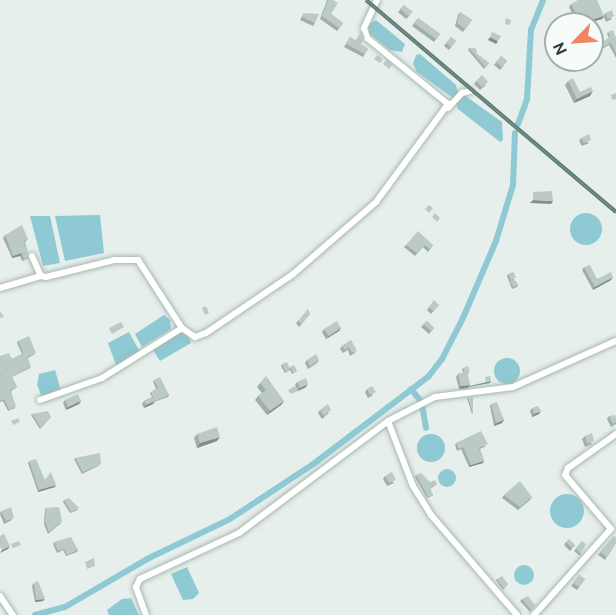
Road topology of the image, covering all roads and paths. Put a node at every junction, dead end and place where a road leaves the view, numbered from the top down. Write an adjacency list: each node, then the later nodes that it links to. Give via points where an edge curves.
1 (377, 0): 3 (street, via 364,28 367,38 443,99)
2 (470, 91): 3 (street, via 458,96)
3 (448, 108): 7 (street, via 376,202 333,242 206,333 195,337)
4 (32, 256): 5 (street)
5 (42, 276): 6 (street); 7 (street, via 114,260 138,260)
6 (0, 288)
7 (182, 327): 9 (street, via 102,378)
8 (616, 341): 10 (street, via 513,387 435,397)
9 (39, 400)
10 (388, 421): 14 (street, via 239,533 140,579 136,587); 15 (street, via 413,486 431,515)
11 (616, 434): 16 (street, via 568,468 565,475 611,530)
12 (0, 596): 13 (street)
13 (13, 615)
14 (146, 615)
15 (517, 615)
16 (534, 615)

